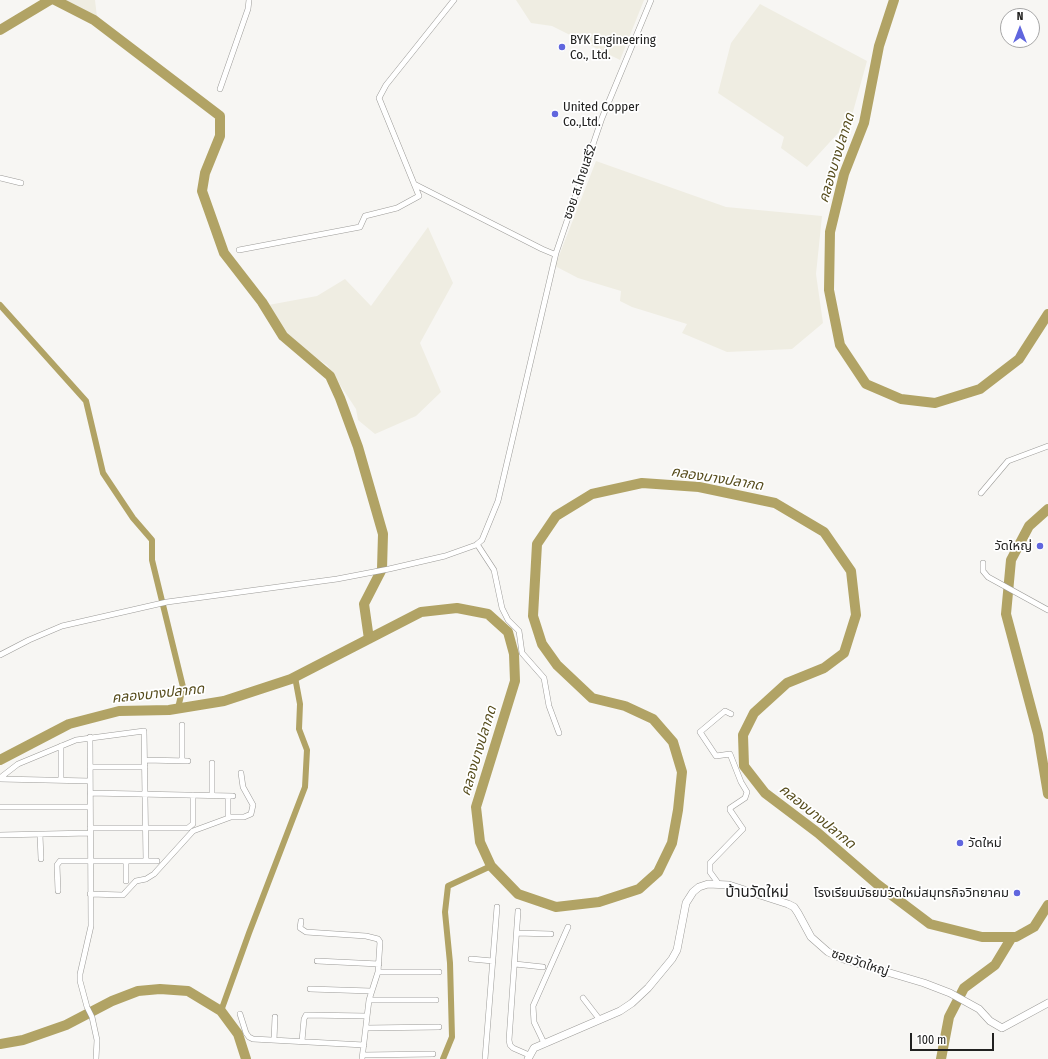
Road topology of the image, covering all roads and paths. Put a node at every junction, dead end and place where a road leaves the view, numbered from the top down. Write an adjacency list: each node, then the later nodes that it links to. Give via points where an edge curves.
1 (249, 0): 4 (street)
2 (454, 0): 7 (street, via 389,80 380,95 380,102)
3 (651, 0): 9 (street, ซอย ส.ไทยเสรี2, via 602,118)
4 (220, 89)
5 (0, 178): 6 (street)
6 (21, 183)
7 (414, 184): 8 (street, via 419,196 397,208 365,216 360,227); 9 (street, via 542,249 554,254)
8 (239, 250)
9 (556, 252): 12 (street, ซอย ส.ไทยเสรี2, via 498,501 482,540)
10 (1048, 446): 11 (street, via 1008,461)
11 (981, 493)
12 (477, 544): 15 (street, via 445,556 388,569 322,581 167,602 62,626); 18 (street, via 494,570 502,608 508,620 519,631 522,653 544,678 549,706)
13 (983, 563): 14 (street, via 984,574)
14 (1048, 610)
15 (2, 653)
16 (731, 714): 48 (street, via 725,711 700,732 716,756 730,754 748,795 730,808 743,829 710,863 710,872)
17 (182, 725): 22 (street)
18 (559, 733)
19 (90, 737): 20 (street); 21 (street, via 144,731); 25 (street)
20 (61, 746): 28 (street, via 18,764); 29 (street)
21 (145, 760): 22 (street); 26 (street)
22 (182, 761): 23 (street)
23 (188, 761)
24 (212, 764): 34 (street)
25 (90, 767): 26 (street); 30 (street)
26 (145, 767): 32 (street)
27 (241, 773): 50 (street, via 243,787 253,805 251,814 231,817 192,831 154,874 146,879 136,880 123,895)
28 (0, 778): 29 (street)
29 (61, 780): 30 (street)
30 (90, 781): 31 (street)
31 (90, 793): 32 (street); 36 (street)
32 (145, 795): 33 (street); 38 (street)
33 (193, 795): 34 (street); 38 (street, via 192,826)
34 (212, 795): 37 (street, via 231,796)
35 (0, 807): 36 (street)
36 (90, 807): 39 (street)
37 (228, 815)
38 (145, 829): 39 (street); 44 (street)
39 (90, 831): 40 (street); 43 (street)
40 (40, 834): 41 (street); 42 (street)
41 (0, 835)
42 (41, 859)
43 (90, 861): 46 (street); 49 (street, via 58,862); 50 (street)
44 (146, 861): 45 (street); 46 (street)
45 (157, 861)
46 (126, 862): 47 (street)
47 (126, 881)
48 (718, 884): 70 (street, ซอยวัดใหญ่, via 794,907 811,937 828,952 950,993 979,1009 990,1021 1002,1028); 74 (street, ซอยวัดใหญ่, via 699,887 686,902 677,950 672,960 648,988 620,1012)
49 (58, 892)
50 (90, 894): 84 (street, via 91,926 80,974 81,989 92,1017 97,1040)
51 (497, 907): 59 (street)
52 (518, 911): 55 (street)
53 (301, 921): 60 (street, via 300,928 306,932 378,939)
54 (568, 927): 79 (street, via 533,1006 534,1022)
55 (517, 932): 56 (street); 61 (street)
56 (551, 934)
57 (471, 958): 59 (street)
58 (317, 961): 60 (street)
59 (493, 961): 85 (street)
60 (379, 964): 63 (street)
61 (514, 964): 62 (street); 83 (street, via 510,1046)
62 (543, 967)
63 (378, 972): 64 (street); 66 (street)
64 (439, 972)
65 (310, 989): 66 (street)
66 (371, 991): 68 (street)
67 (584, 998): 74 (street)
68 (369, 1000): 69 (street); 72 (street)
69 (436, 1000)
70 (1048, 1003)
71 (240, 1014): 77 (street, via 249,1037)
72 (367, 1016): 76 (street); 78 (street, via 306,1016)
73 (275, 1017): 77 (street)
74 (600, 1020): 79 (street, ซอยวัดใหญ่)
75 (440, 1027): 76 (street)
76 (366, 1028): 80 (street)
77 (274, 1040): 78 (street)
78 (302, 1041): 80 (street)
79 (544, 1043): 83 (street, ซอยวัดใหญ่, via 534,1048)
80 (364, 1044): 82 (street)
81 (433, 1054): 82 (street)
82 (362, 1057)
83 (528, 1057)
84 (96, 1059)
85 (485, 1059)

